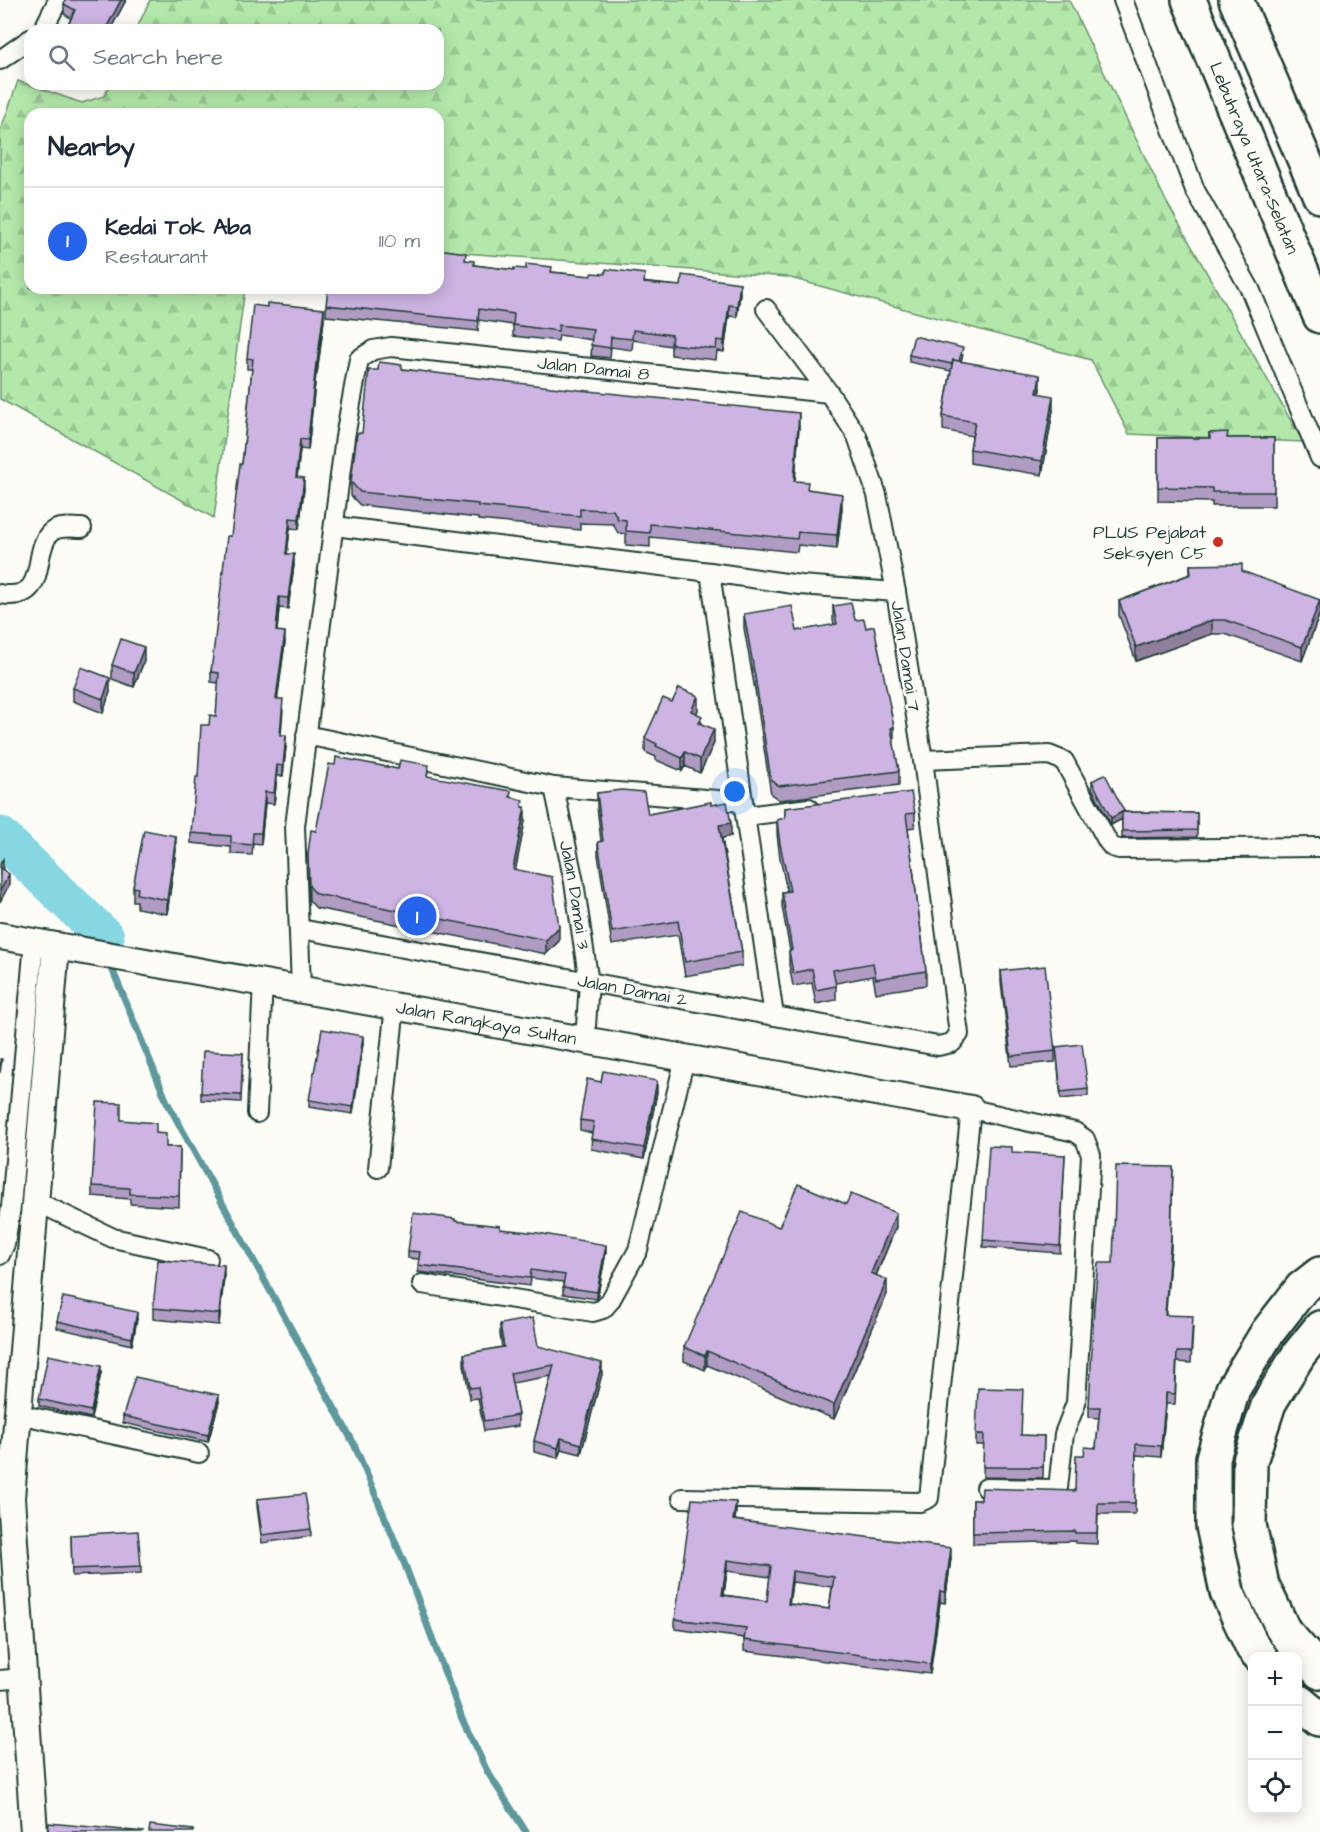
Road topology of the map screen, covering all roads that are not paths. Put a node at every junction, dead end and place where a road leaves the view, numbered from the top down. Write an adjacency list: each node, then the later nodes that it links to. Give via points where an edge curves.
1 (58, 0): 5 (street)
2 (1123, 0): 12 (street, via 1195,190 1250,289)
3 (1189, 0): 10 (highway, Lebuhraya Utara–Selatan)
4 (1236, 0): 8 (highway)
5 (46, 24)
6 (24, 43): 7 (street)
7 (0, 59)
8 (1320, 196)
9 (766, 309): 11 (street, Jalan Damai 7)
10 (1320, 316)
11 (829, 393): 13 (street, Jalan Damai 8, via 391,347 373,350 360,359); 16 (street, Jalan Damai 7, via 857,436 868,467)
12 (1320, 458)
13 (333, 526): 15 (street); 18 (street)
14 (82, 528): 17 (street, via 62,527 50,533 28,590 17,595)
15 (710, 572): 16 (street, via 800,585); 24 (street)
16 (896, 592): 19 (street, Jalan Damai 7)
17 (0, 594)
18 (306, 735): 20 (street); 26 (street, via 295,826)
19 (922, 760): 21 (street, Jalan Damai 7); 25 (street, via 1049,755 1064,761 1108,842 1119,849)
20 (554, 787): 24 (street); 30 (street, Jalan Damai 3)
21 (927, 793): 22 (street); 34 (street, Jalan Damai 7)
22 (905, 796)
23 (826, 806): 24 (street)
24 (744, 809): 33 (street)
25 (1320, 847)
26 (300, 929): 30 (street, Jalan Damai 2); 31 (street)
27 (0, 936): 28 (street, Jalan Rangkaya Sultan)
28 (45, 944): 29 (street, Jalan Rangkaya Sultan); 40 (street); 41 (street, via 11,1207)
29 (263, 981): 31 (street, Jalan Rangkaya Sultan); 38 (street)
30 (589, 983): 33 (street, Jalan Damai 2); 35 (street, Jalan Damai 3)
31 (301, 988): 32 (street, Jalan Rangkaya Sultan)
32 (394, 1005): 35 (street, Jalan Rangkaya Sultan); 39 (street)
33 (774, 1016): 34 (street, Jalan Damai 2, via 938,1046 952,1043)
34 (959, 1034)
35 (585, 1040): 36 (street, Jalan Rangkaya Sultan)
36 (686, 1058): 37 (street, Jalan Rangkaya Sultan); 44 (street, via 638,1250 603,1309 593,1312)
37 (971, 1109): 48 (street, via 1075,1132 1085,1139 1091,1155 1076,1403 1064,1434 1058,1488); 49 (street, via 929,1498 920,1502)
38 (257, 1113)
39 (378, 1168)
40 (35, 1201): 42 (street, via 113,1238); 46 (street)
41 (0, 1255)
42 (208, 1259)
43 (1320, 1274): 50 (highway, via 1302,1288 1267,1333 1233,1389 1213,1458 1213,1526 1227,1592)
44 (422, 1284)
45 (1320, 1328): 51 (highway, via 1269,1403 1250,1461 1249,1525 1262,1585 1284,1631)
46 (18, 1414): 47 (street); 52 (street, via 11,1498)
47 (198, 1453)
48 (986, 1488)
49 (682, 1498)
50 (1256, 1652)
51 (1320, 1672)
52 (12, 1679): 55 (street)
53 (1302, 1704): 54 (highway)
54 (1320, 1719)
55 (34, 1832)

